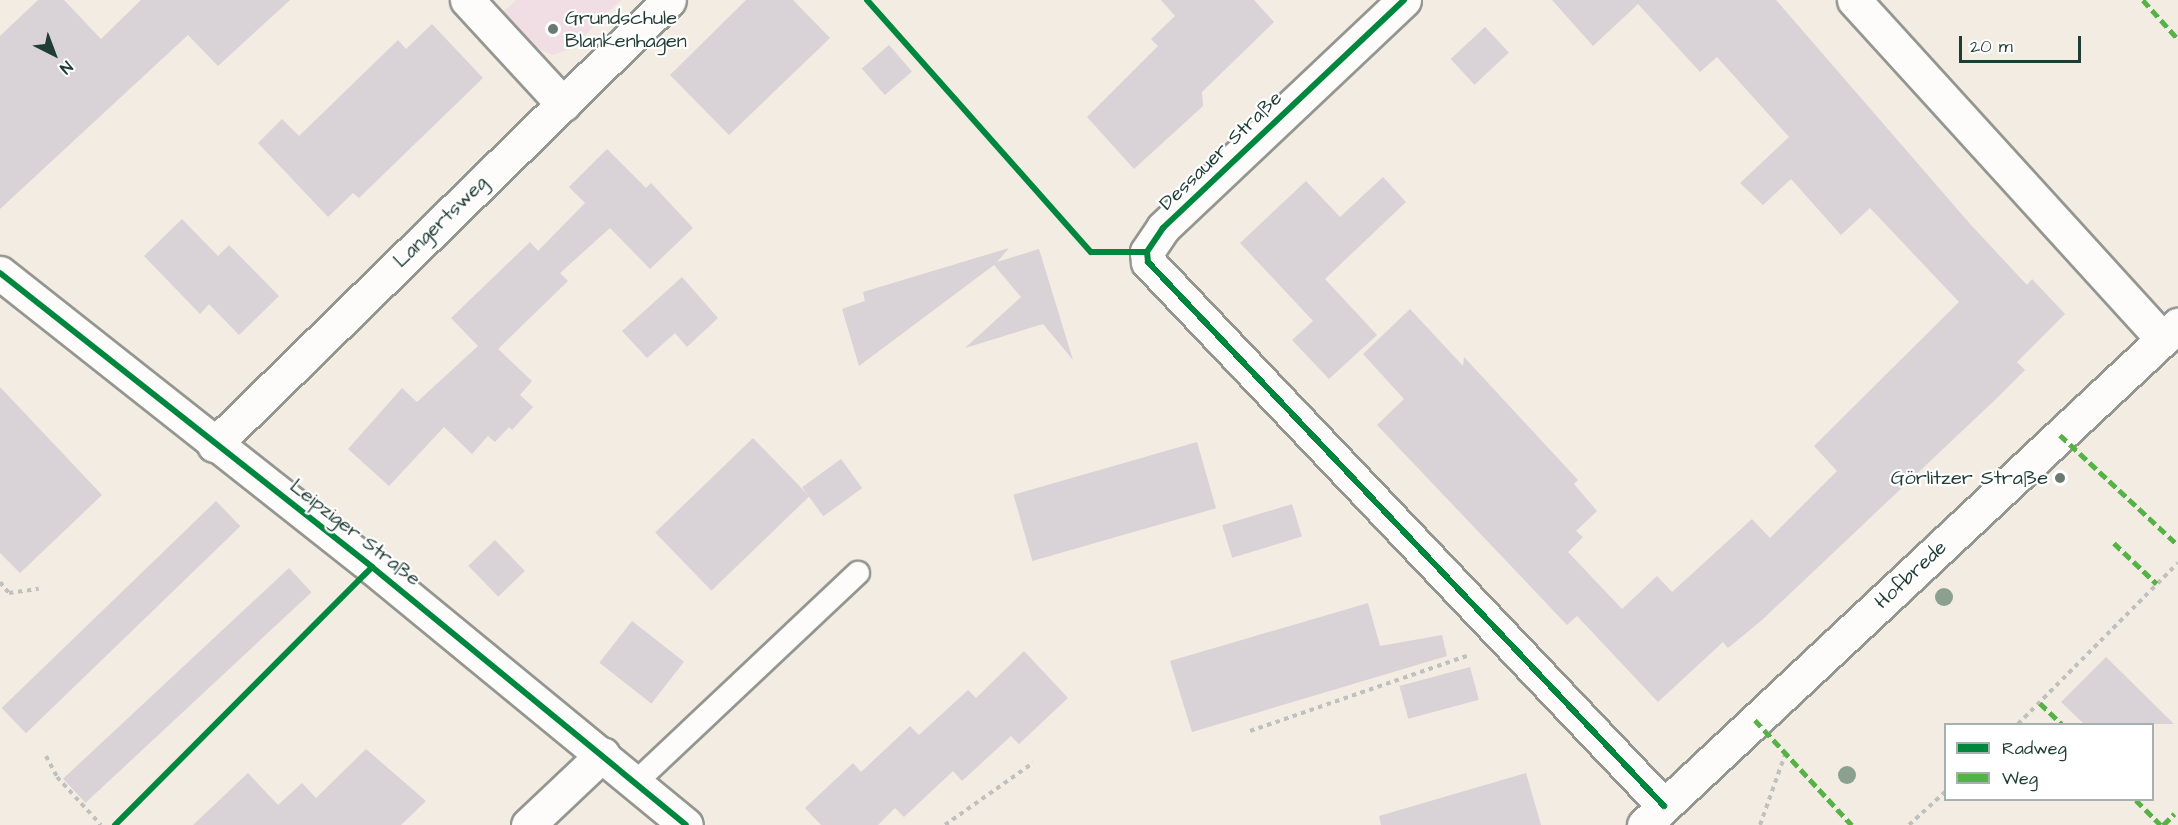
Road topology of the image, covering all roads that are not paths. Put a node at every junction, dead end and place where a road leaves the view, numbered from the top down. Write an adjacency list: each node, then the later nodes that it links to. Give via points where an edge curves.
1 (467, 0): 5 (street)
2 (669, 0): 5 (street, Langertsweg)
3 (1404, 0): 12 (street, Dessauer Straße, via 1163,228 1147,252 1148,262 1494,633)
4 (1854, 0): 7 (street)
5 (563, 104): 8 (street, Langertsweg)
6 (0, 273): 8 (street, Leipziger Straße)
7 (2170, 332): 12 (street, Hofbrede)
8 (214, 444): 10 (street, Leipziger Straße)
9 (858, 573): 11 (lane)
10 (603, 754): 11 (street, Leipziger Straße); 13 (street)
11 (636, 782): 14 (street, Leipziger Straße)
12 (1654, 815)
13 (528, 825)
14 (686, 825)

